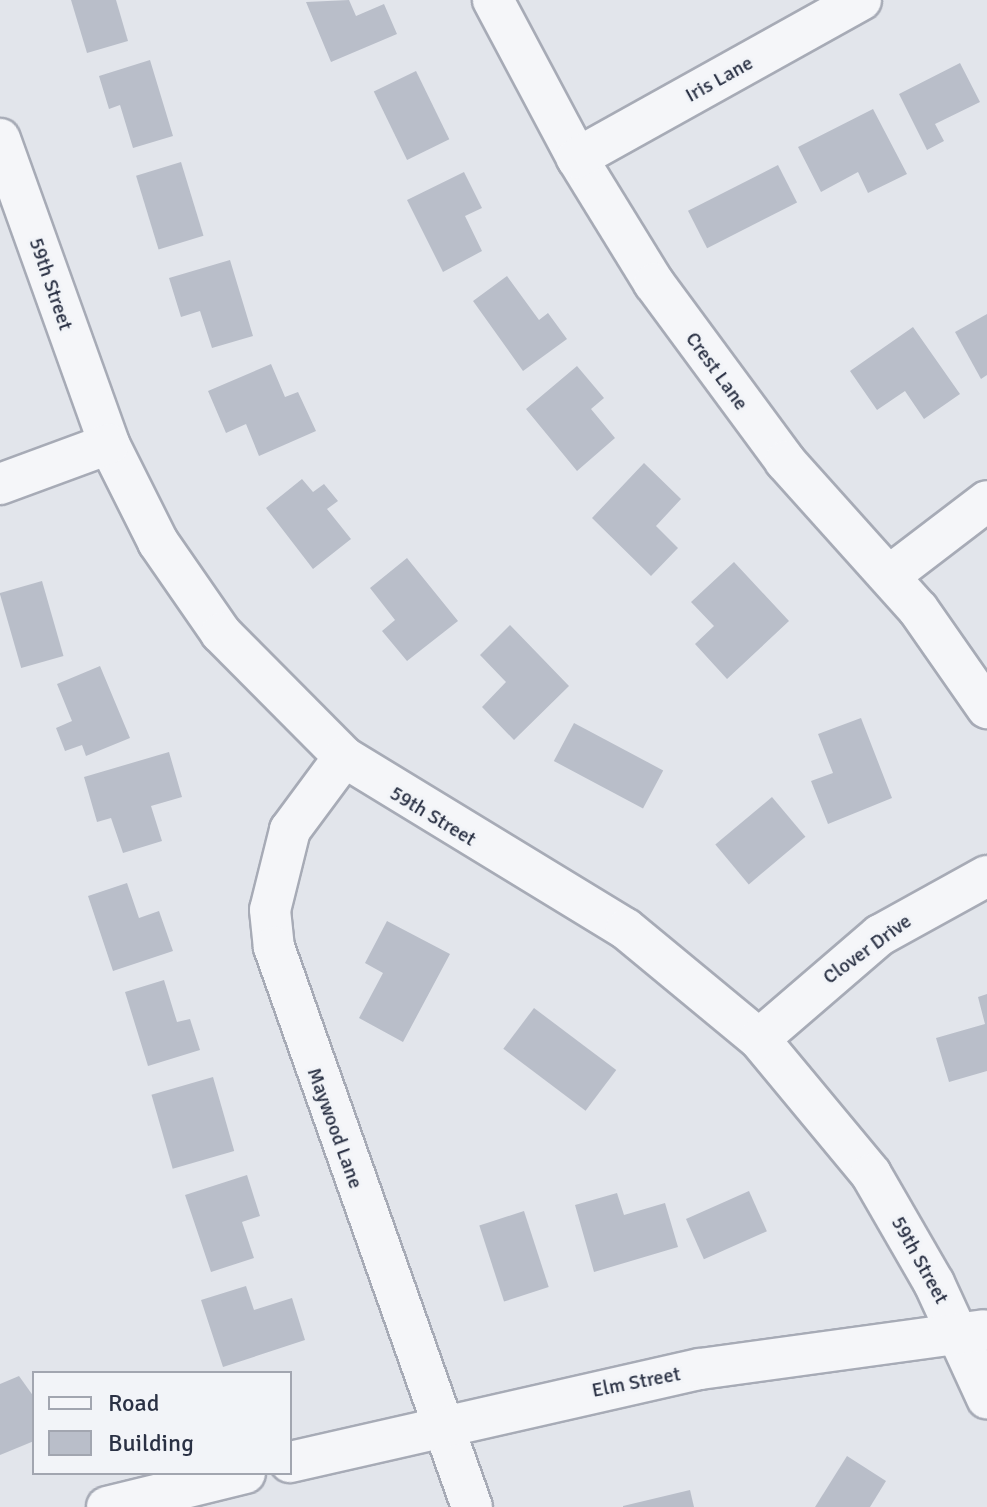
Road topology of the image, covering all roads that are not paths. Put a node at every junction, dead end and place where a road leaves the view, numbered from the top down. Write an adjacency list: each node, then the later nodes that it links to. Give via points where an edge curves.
1 (493, 0): 4 (street, Crest Lane)
2 (861, 0): 4 (street, Iris Lane)
3 (0, 139): 5 (street, 59th Street)
4 (577, 158): 8 (street, Crest Lane, via 720,377)
5 (109, 444): 6 (street); 10 (street, 59th Street, via 203,611 274,693)
6 (0, 484)
7 (987, 501): 8 (street)
8 (889, 576): 9 (street, Crest Lane)
9 (987, 708)
10 (344, 757): 12 (street, 59th Street, via 626,929); 15 (street, Maywood Lane, via 290,830 270,910 274,947)
11 (987, 876): 12 (street, Clover Drive, via 880,935)
12 (759, 1039): 13 (street, 59th Street, via 871,1174)
13 (973, 1331): 14 (street, 59th Street); 15 (street, Elm Street, via 700,1369)
14 (987, 1398)
15 (443, 1424): 16 (street, Elm Street); 19 (street, Maywood Lane)
16 (292, 1462)
17 (237, 1475): 18 (street)
18 (107, 1507)
19 (472, 1507)

